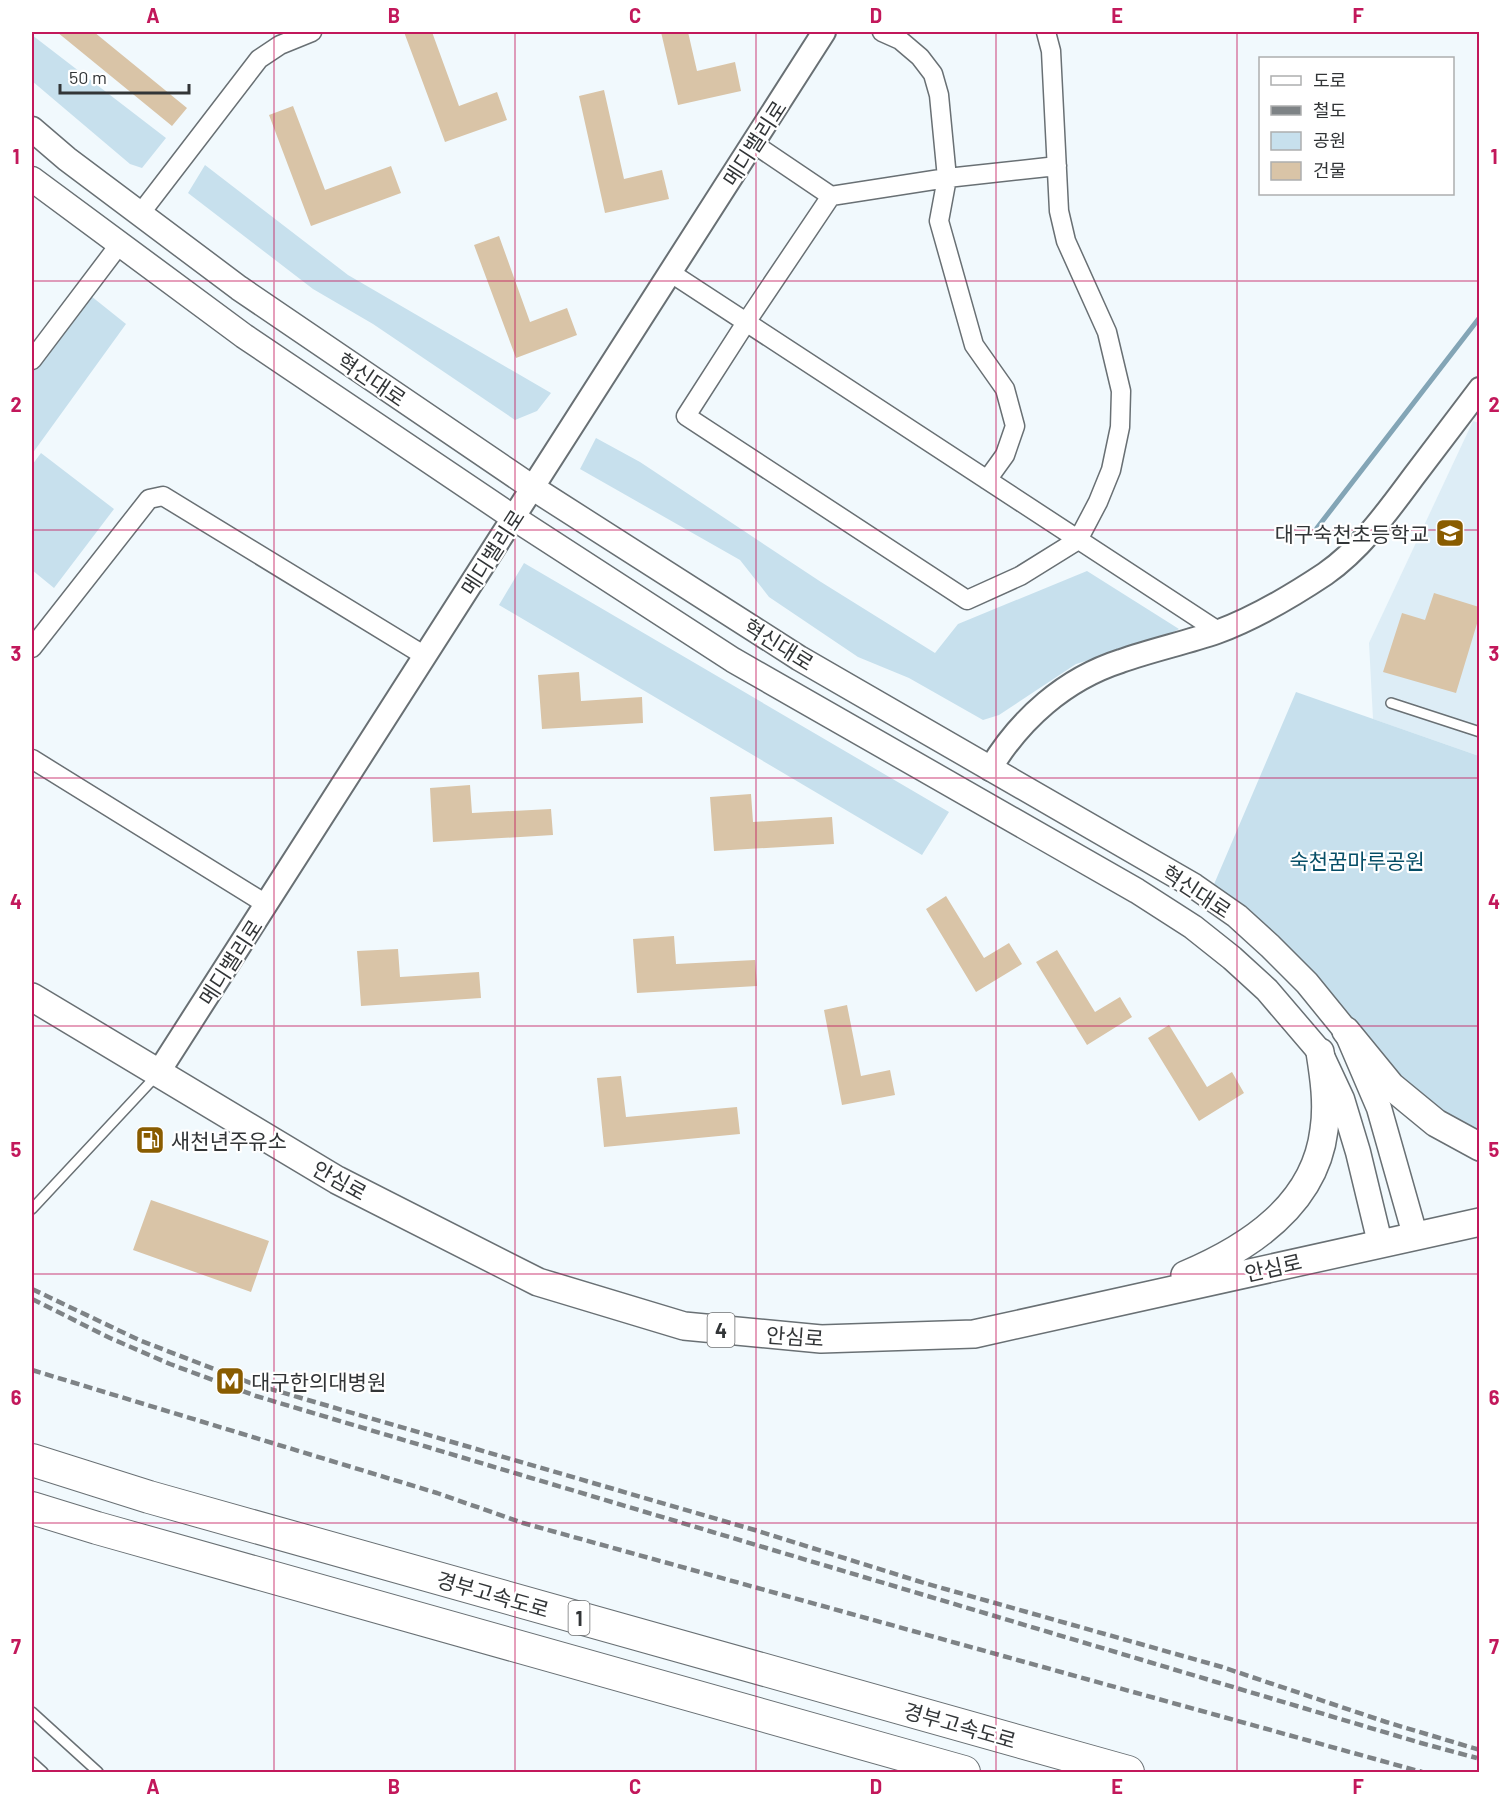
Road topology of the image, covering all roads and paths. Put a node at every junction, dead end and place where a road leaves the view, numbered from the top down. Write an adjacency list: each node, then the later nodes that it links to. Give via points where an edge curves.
1 (312, 32): 11 (street, via 280,45 259,60)
2 (824, 32): 6 (street, 메디밸리로)
3 (882, 32): 8 (street, via 900,40 933,74 939,95)
4 (1046, 32): 7 (street, via 1051,51)
5 (32, 129): 11 (main road, 혁신대로)
6 (754, 144): 10 (street); 13 (street, 메디밸리로)
7 (1057, 166): 8 (street); 20 (street, via 1059,211 1066,241 1107,332 1121,391 1120,427 1111,470)
8 (946, 178): 10 (street); 17 (street, via 939,221 974,345 1005,389 1015,426 1005,455)
9 (32, 179): 12 (main road)
10 (831, 196): 14 (street)
11 (141, 214): 18 (main road, 혁신대로, via 239,288)
12 (119, 245): 15 (street); 19 (main road, via 244,336)
13 (671, 273): 14 (street); 18 (street, 메디밸리로)
14 (747, 321): 17 (street); 20 (street, via 686,416 967,600 1020,576)
15 (32, 360)
16 (1479, 389): 21 (street, via 1358,546 1327,573 1281,602)
17 (987, 480): 20 (street)
18 (533, 488): 19 (street, 메디밸리로); 27 (main road, 혁신대로, via 799,658)
19 (514, 518): 23 (street, 메디밸리로); 31 (main road, via 733,660 1137,891 1193,927 1267,990)
20 (1078, 540): 21 (street)
21 (1218, 632): 27 (street, via 1120,661 1085,676 1046,700)
22 (32, 648): 23 (street, via 149,499 163,496)
23 (425, 656): 28 (street, 메디밸리로)
24 (1391, 703): 25 (lane)
25 (1479, 732)
26 (32, 759): 28 (street)
27 (990, 769): 30 (main road, 혁신대로, via 1194,886 1237,916 1307,983)
28 (266, 904): 32 (street, 메디밸리로)
29 (32, 997): 32 (main road, 안심로 / 4)
30 (1346, 1031): 33 (main road, via 1391,1086 1436,1123); 36 (main road, 혁신대로, via 1379,1108)
31 (1320, 1052): 37 (main road, via 1342,1099); 38 (main road, via 1325,1128 1315,1164 1295,1201 1240,1248)
32 (158, 1073): 34 (lane); 38 (main road, 안심로 / 4, via 337,1180 538,1282 684,1326 820,1339 974,1334)
33 (1479, 1147)
34 (32, 1209)
35 (1479, 1222): 36 (main road, 안심로 / 4)
36 (1415, 1235): 37 (main road, 안심로 / 4)
37 (1380, 1243): 38 (main road, 안심로 / 4)
38 (1132, 1298)
39 (32, 1460): 46 (highway, 경부고속도로 / 1, via 149,1497)
40 (32, 1508): 45 (highway, 경부고속도로 / 1)
41 (32, 1712): 44 (lane)
42 (32, 1762): 43 (lane)
43 (43, 1773)
44 (98, 1773)
45 (964, 1773)
46 (1128, 1773)

